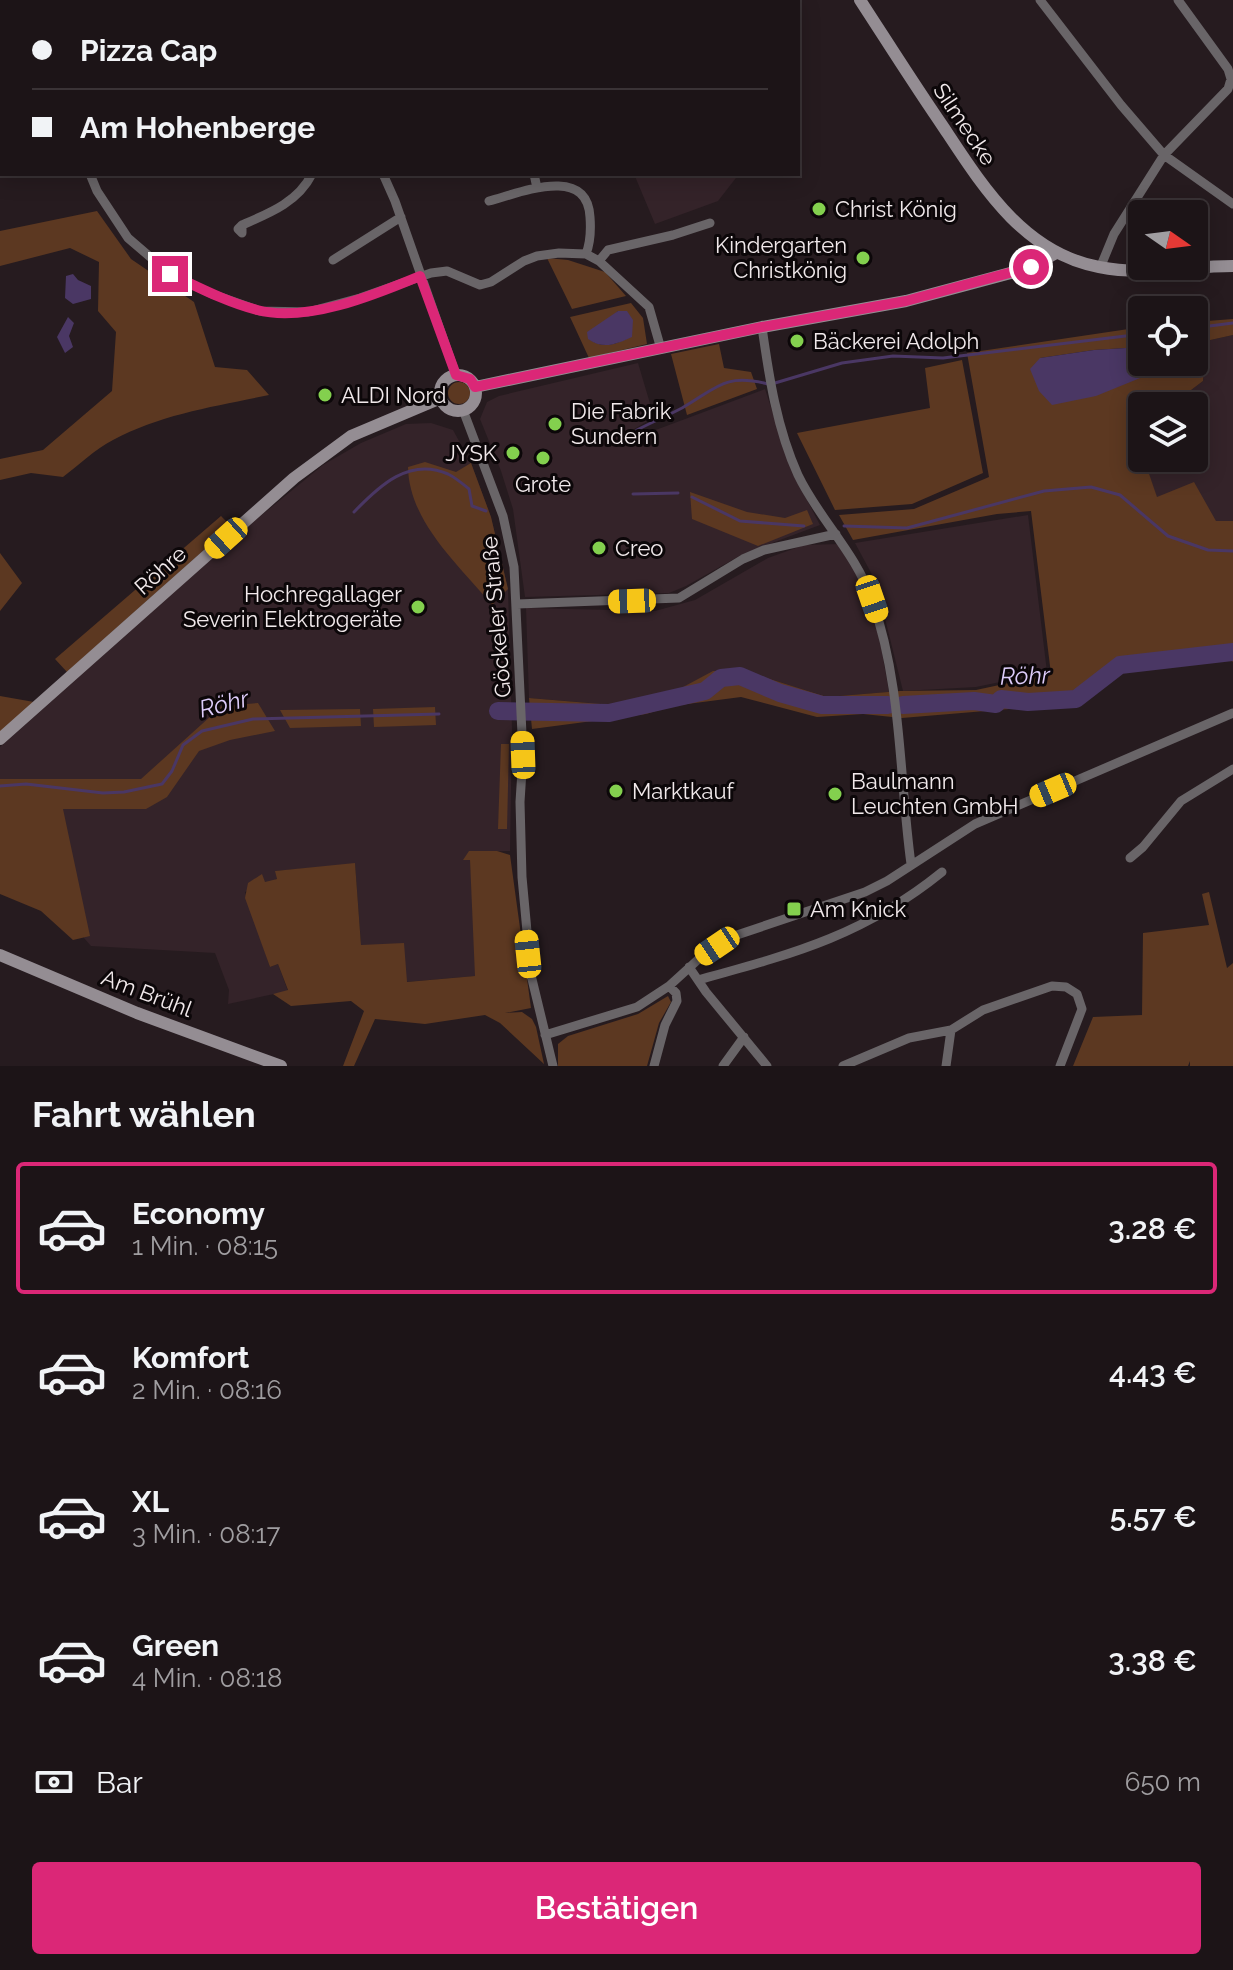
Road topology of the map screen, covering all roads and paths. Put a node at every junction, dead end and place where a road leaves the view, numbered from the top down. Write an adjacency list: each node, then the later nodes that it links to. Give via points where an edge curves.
1 (860, 0): 15 (main road, Silmecke, via 980,182 1003,211)
2 (1040, 0): 4 (street)
3 (1178, 0): 4 (street, via 1231,79 1228,89)
4 (1164, 155): 11 (street); 20 (street, via 1114,234)
5 (91, 176): 21 (street, via 128,238 170,274 260,311 308,312)
6 (310, 176): 14 (street, via 294,198)
7 (384, 176): 12 (street)
8 (534, 176): 9 (street)
9 (537, 188): 10 (street); 16 (street, via 571,186 584,194 590,211)
10 (489, 201)
11 (1233, 204)
12 (401, 217): 17 (street); 21 (street)
13 (710, 223): 18 (street, via 608,250)
14 (242, 225)
15 (1056, 253): 20 (main road, Silmecke); 22 (main road, via 1029,268 906,301)
16 (586, 254): 18 (street); 21 (street, via 537,256 480,285 447,271)
17 (333, 260)
18 (599, 261): 23 (street, via 649,307)
19 (1233, 266): 20 (main road, Silmecke)
20 (1100, 268)
21 (420, 276): 24 (street)
22 (762, 327): 23 (main road); 28 (street, via 771,385 798,475)
23 (661, 349): 25 (main road)
24 (456, 375): 25 (main road, via 470,379); 26 (main road, via 444,382)
25 (475, 387): 27 (main road, via 475,399)
26 (441, 398): 27 (main road, via 449,409); 31 (main road, Röhre, via 351,436 294,478)
27 (463, 410): 29 (street, Göckeler Straße, via 503,516)
28 (836, 534): 29 (street, via 754,554 679,598); 34 (street, via 866,583 885,641)
29 (517, 604): 41 (street, Göckeler Straße, via 522,877 531,975)
30 (1233, 713): 34 (street, via 975,824)
31 (0, 739)
32 (1233, 769): 33 (street, via 1181,801)
33 (1130, 858)
34 (911, 864): 37 (street, via 865,892 737,935)
35 (942, 872): 38 (street, via 854,930)
36 (0, 955): 43 (main road, Am Brühl)
37 (689, 967): 38 (street); 39 (street)
38 (698, 980): 42 (street)
39 (669, 986): 41 (street, via 637,1007); 46 (street, via 677,1001)
40 (951, 1030): 49 (street, via 909,1038); 50 (street); 51 (street, via 1025,994 1066,987 1077,994 1082,1009)
41 (545, 1035): 45 (street, Göckeler Straße)
42 (744, 1037): 47 (street); 48 (street)
43 (261, 1062): 44 (main road, Am Brühl)
44 (281, 1066)
45 (553, 1066)
46 (654, 1066)
47 (723, 1066)
48 (767, 1066)
49 (843, 1066)
50 (946, 1066)
51 (1060, 1066)

